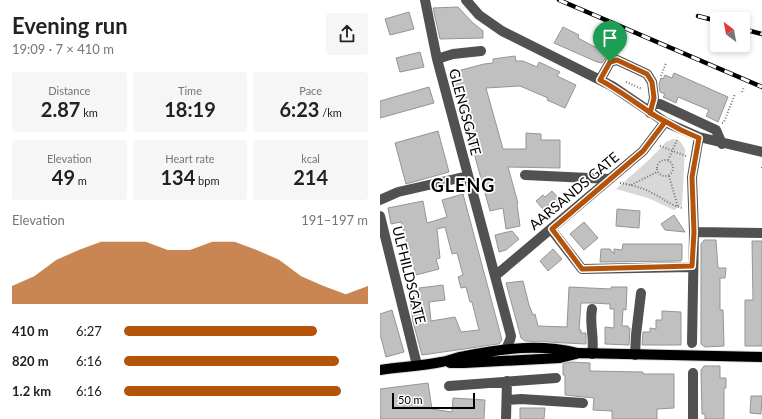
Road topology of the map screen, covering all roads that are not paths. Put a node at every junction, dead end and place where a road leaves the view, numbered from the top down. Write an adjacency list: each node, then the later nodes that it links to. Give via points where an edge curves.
1 (425, 0): 4 (street, GLENGSGATE)
2 (466, 0): 5 (street, via 479,15 502,31)
3 (480, 51): 4 (street)
4 (436, 58): 12 (street, GLENGSGATE)
5 (600, 80): 6 (street, via 626,95); 6 (street, via 610,62 617,60 647,74 652,82)
6 (652, 104): 7 (street); 9 (street, via 660,104 716,130)
7 (665, 122): 8 (street); 13 (street, AARSANDS GATE)
8 (699, 138): 9 (street); 17 (street, via 692,177)
9 (722, 144): 10 (street)
10 (762, 152)
11 (525, 175): 13 (street)
12 (468, 176): 14 (street, via 398,192); 20 (street, GLENGSGATE)
13 (615, 181): 16 (street, AARSANDS GATE)
14 (380, 200)
15 (380, 216): 30 (street, ULFHILDSGATE)
16 (552, 229): 19 (street, via 582,269); 20 (street, AARSANDS GATE)
17 (694, 232): 18 (street); 19 (street)
18 (762, 233)
19 (692, 266): 23 (street)
20 (495, 276): 24 (street, GLENGSGATE, via 511,336)
21 (641, 293): 27 (street)
22 (592, 309): 26 (street)
23 (692, 343)
24 (508, 345): 25 (main road); 29 (main road)
25 (578, 353): 26 (main road); 29 (main road, via 560,358 464,364)
26 (592, 354): 27 (main road)
27 (635, 355): 28 (main road)
28 (762, 357)
29 (443, 362): 30 (main road)
30 (417, 365): 31 (main road)
31 (380, 370)
32 (693, 372): 39 (street)
33 (556, 378): 34 (street)
34 (508, 381): 35 (street); 36 (street)
35 (448, 386)
36 (507, 400): 37 (street); 38 (street)
37 (583, 403)
38 (506, 419)
39 (693, 419)

